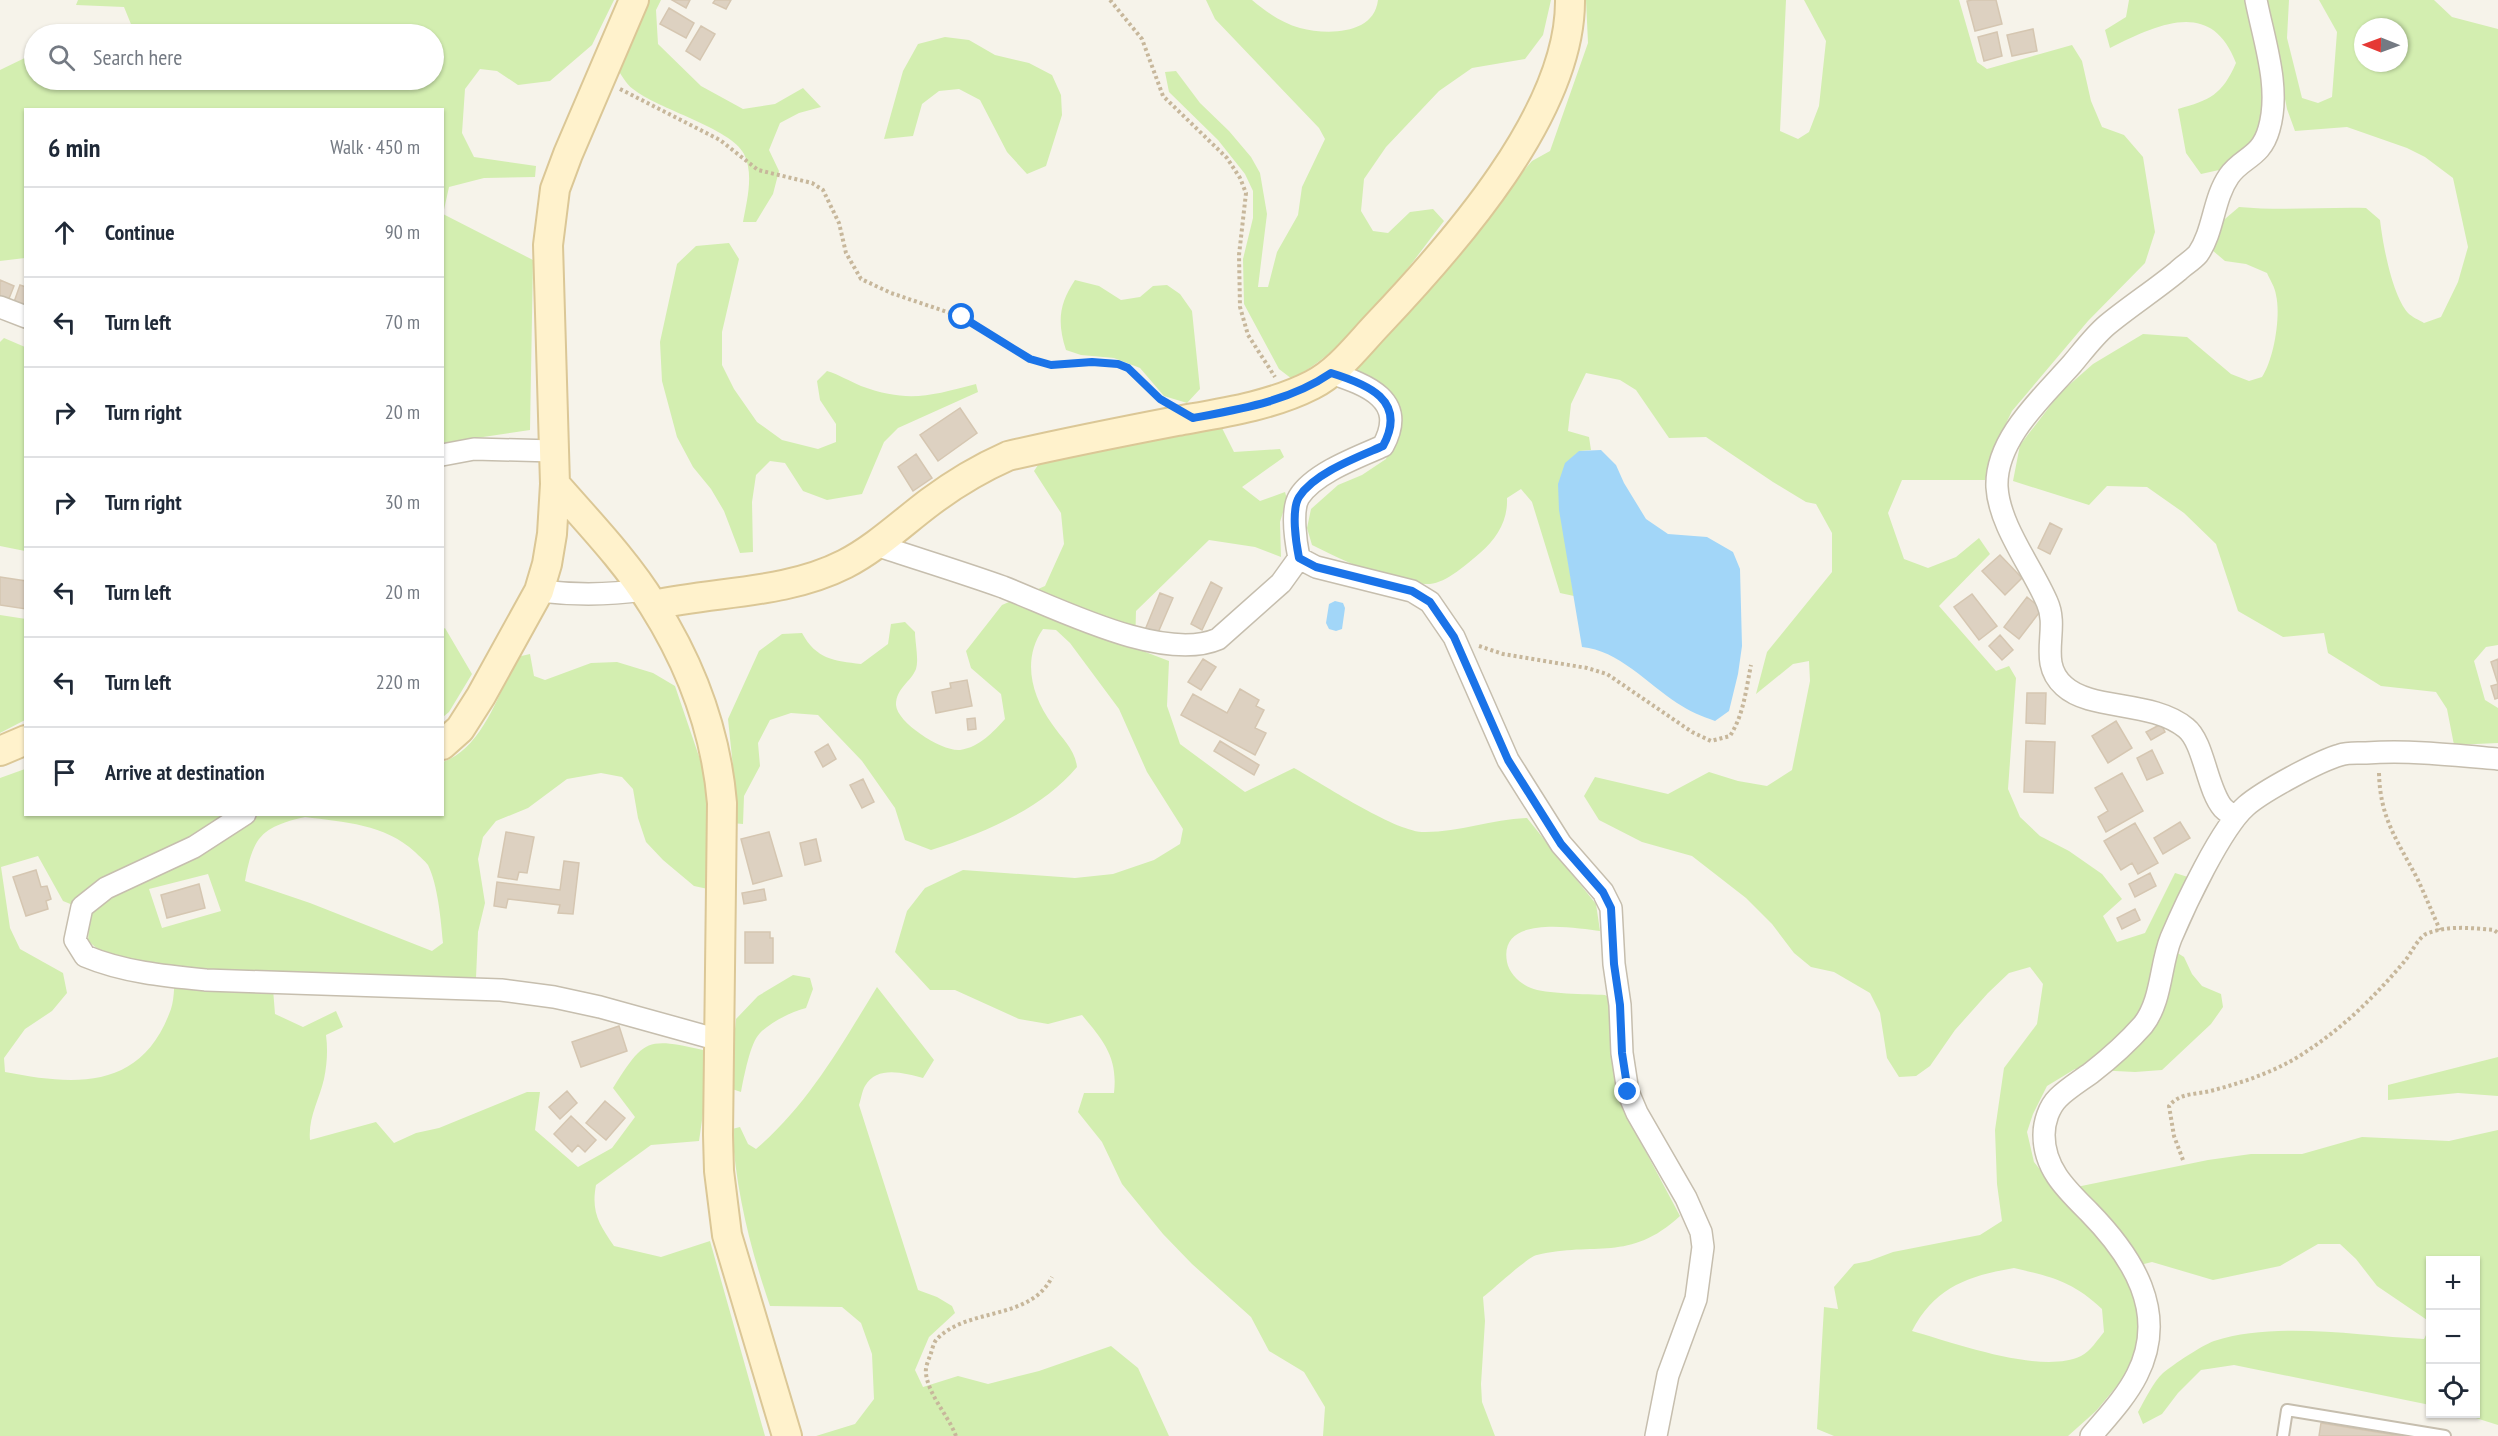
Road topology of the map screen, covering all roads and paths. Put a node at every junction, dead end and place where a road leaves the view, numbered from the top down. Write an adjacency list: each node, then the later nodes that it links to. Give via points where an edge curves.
1 (634, 0): 5 (street)
2 (1110, 0): 9 (path, via 1142,39 1163,96 1227,158 1240,178 1246,193 1239,255 1240,307 1248,334)
3 (1570, 0): 8 (street, via 1565,50 1531,130 1508,167 1431,265)
4 (2256, 0): 26 (street, via 2274,93 2266,138 2222,186 2198,254 2150,295 2105,326 2015,432 1999,464 1997,486 2006,520 2049,605 2050,665 2058,680 2077,695 2162,713 2189,730 2222,807)
5 (600, 79): 10 (path, via 720,140 758,170 812,183 823,190 839,223 846,253 861,279 962,317 1030,359 1051,365 1092,362 1128,368 1160,399); 11 (street, via 555,189 551,215 548,245)
6 (0, 307): 7 (street)
7 (24, 316)
8 (1331, 373): 9 (street); 15 (street, via 1356,380 1383,398 1390,410 1389,435 1383,446 1318,478 1298,498 1295,519)
9 (1287, 395): 10 (street)
10 (1193, 418): 14 (street, via 1008,456 931,501)
11 (554, 451): 12 (street, via 474,449); 13 (street)
12 (444, 455)
13 (555, 484): 16 (street, via 552,534); 17 (street)
14 (876, 545): 15 (street, via 1001,587 1133,638 1184,646 1218,639 1281,584); 17 (street, via 812,578 778,586)
15 (1299, 558): 18 (street, via 1316,567 1412,591 1430,602)
16 (539, 591): 17 (street); 21 (street, via 460,729)
17 (648, 598): 29 (street, via 695,686 719,766 723,893)
18 (1454, 637): 19 (path, via 1503,654 1607,674 1711,741 1730,736 1737,726); 34 (street, via 1508,760 1561,844 1603,892 1611,908 1628,1092 1701,1232 1703,1247 1696,1299 1668,1375)
19 (1751, 665)
20 (24, 741): 22 (street)
21 (444, 743)
22 (0, 752)
23 (2379, 752): 24 (street); 26 (street, via 2341,754 2269,790); 27 (path, via 2380,791 2389,829)
24 (2498, 759)
25 (242, 816): 29 (street, via 194,847 106,888 82,907 75,940 85,956 168,977 501,990 554,997)
26 (2235, 818): 35 (street, via 2202,873 2170,939 2157,993 2144,1023 2102,1065 2058,1099 2048,1114 2046,1150 2058,1180 2130,1259 2150,1314 2137,1375)
27 (2440, 930): 28 (path, via 2464,927); 30 (path, via 2424,935 2349,1020 2285,1066 2214,1090 2176,1097 2169,1106)
28 (2498, 933)
29 (719, 1040): 32 (street, via 719,1171 727,1235)
30 (2183, 1160)
31 (1052, 1277): 33 (path, via 1045,1290 1019,1306 955,1326 935,1340 925,1372)
32 (787, 1436)
33 (956, 1436)
34 (1656, 1436)
35 (2091, 1436)
36 (2283, 1436): 37 (lane, via 2287,1410)
37 (2445, 1436)

